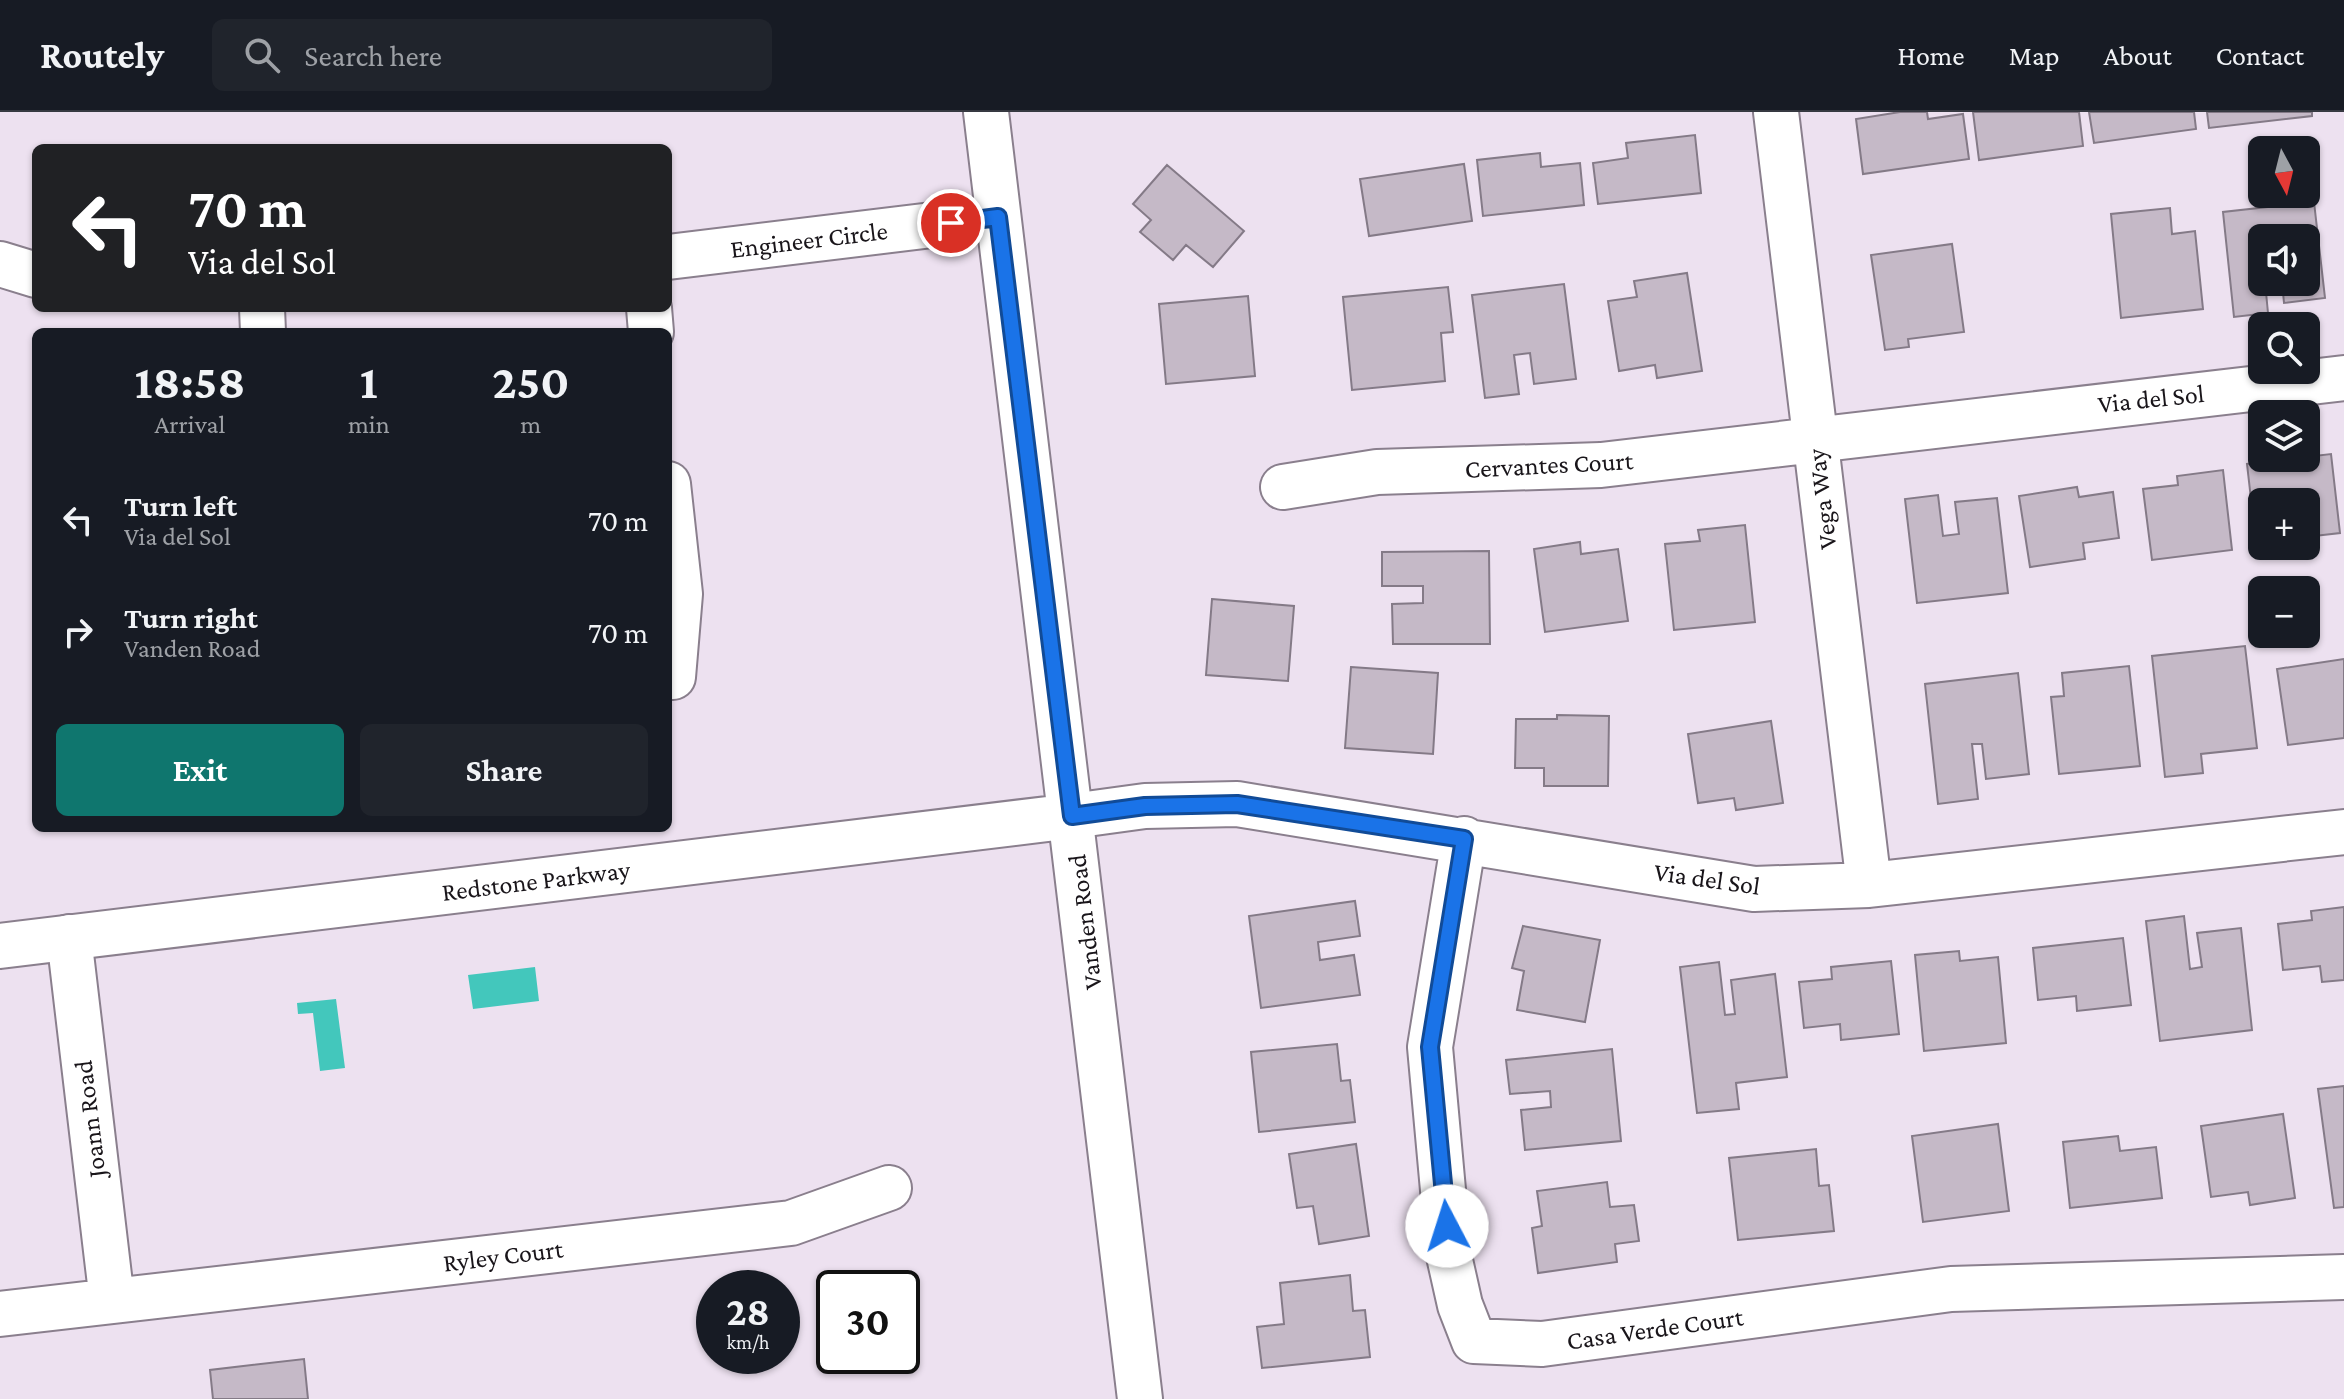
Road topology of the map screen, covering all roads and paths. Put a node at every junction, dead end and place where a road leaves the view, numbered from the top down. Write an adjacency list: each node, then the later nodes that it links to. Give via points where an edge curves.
1 (986, 112): 3 (street, Vanden Road)
2 (1776, 112): 8 (street, Vega Way)
3 (998, 217): 4 (street, Engineer Circle); 12 (street, Vanden Road)
4 (672, 257)
5 (0, 264): 6 (street)
6 (32, 274)
7 (2344, 378): 8 (street, Via del Sol)
8 (1815, 439): 9 (street, Cervantes Court, via 1601,465 1377,472); 15 (street, Vega Way)
9 (1283, 487)
10 (672, 521): 11 (street, via 680,594)
11 (673, 677)
12 (1072, 816): 14 (street, Via del Sol, via 1145,806 1237,804); 16 (street, Redstone Parkway); 22 (street, Vanden Road)
13 (2344, 832): 15 (street, Via del Sol)
14 (1464, 839): 15 (street, Via del Sol, via 1754,889); 19 (street, Casa Verde Court, via 1430,1047 1449,1256 1474,1341 1542,1344 1951,1289)
15 (1869, 885)
16 (69, 937): 17 (street, Redstone Parkway); 20 (street, Joann Road)
17 (0, 946)
18 (889, 1188): 20 (street, Ryley Court, via 791,1223)
19 (2344, 1277)
20 (112, 1301): 21 (street, Ryley Court)
21 (0, 1314)
22 (1140, 1399)

